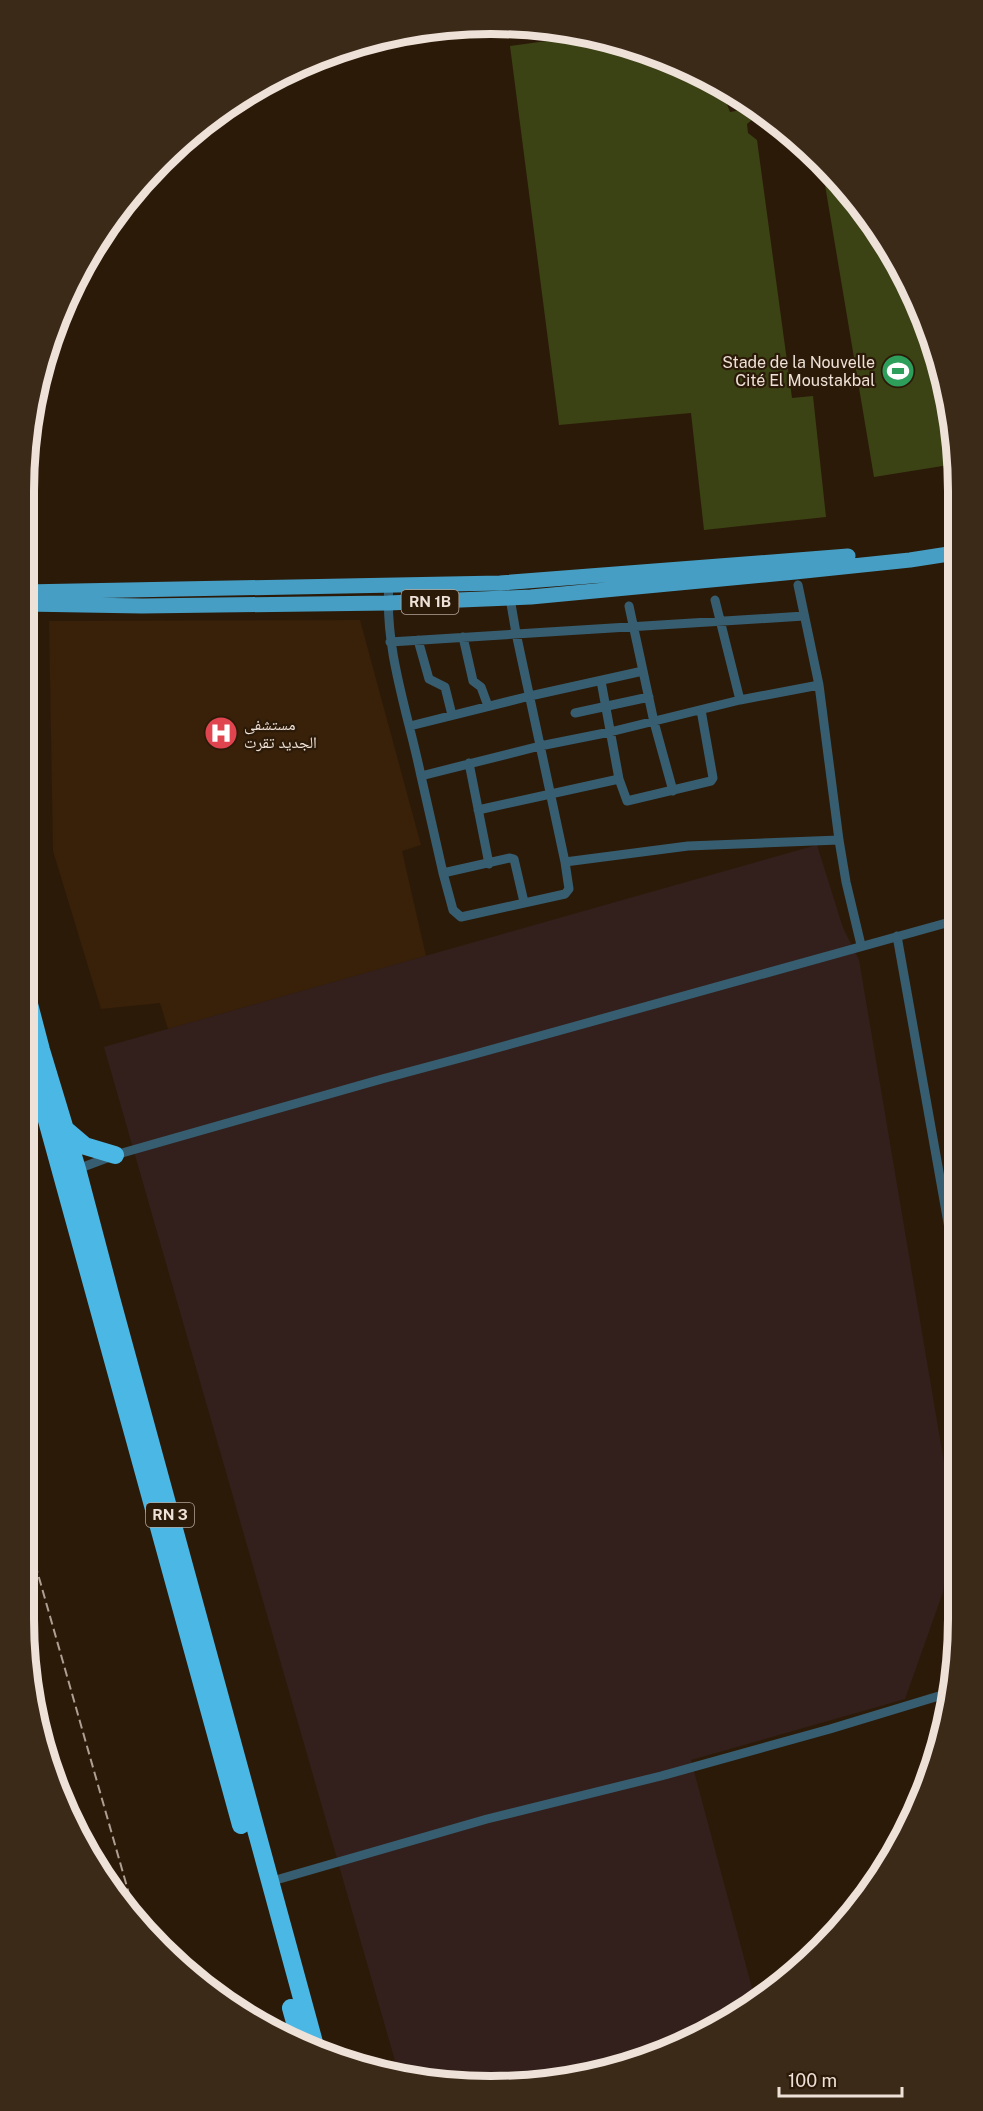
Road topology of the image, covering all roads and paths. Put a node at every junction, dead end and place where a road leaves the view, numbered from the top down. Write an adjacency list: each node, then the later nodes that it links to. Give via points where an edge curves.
1 (948, 547): 3 (main road, RN 1B)
2 (948, 553): 3 (main road, RN 1B)
3 (909, 555): 4 (main road, RN 1B)
4 (835, 563): 5 (main road, RN 1B, via 500,583); 8 (main road, RN 1B)
5 (389, 584): 7 (main road, RN 1B); 10 (street)
6 (798, 585): 13 (street)
7 (34, 592)
8 (510, 598): 10 (main road, RN 1B); 16 (street)
9 (714, 600): 14 (street)
10 (388, 603): 11 (main road, RN 1B); 19 (street)
11 (34, 604)
12 (629, 606): 15 (street)
13 (804, 616): 14 (street); 22 (street)
14 (720, 622): 15 (street); 25 (street)
15 (632, 627): 16 (street); 20 (street)
16 (516, 633): 17 (street); 23 (street)
17 (462, 637): 18 (street); 26 (street, via 473,681 481,687)
18 (418, 640): 19 (street); 30 (street, via 429,679 444,687)
19 (390, 642): 32 (street)
20 (643, 671): 21 (street); 24 (street)
21 (601, 681): 23 (street); 27 (street)
22 (819, 685): 25 (street); 41 (street)
23 (530, 696): 26 (street); 34 (street)
24 (649, 697): 27 (street); 31 (street)
25 (740, 700): 28 (street)
26 (488, 706): 30 (street)
27 (606, 707): 29 (street); 33 (street)
28 (701, 710): 31 (street); 38 (street, via 713,779)
29 (575, 713)
30 (452, 715): 32 (street)
31 (654, 722): 33 (street); 38 (street)
32 (410, 726): 36 (street)
33 (610, 732): 34 (street); 37 (street)
34 (540, 746): 35 (street); 39 (street)
35 (469, 763): 36 (street); 40 (street)
36 (421, 776): 44 (street)
37 (619, 779): 38 (street, via 627,801); 39 (street)
38 (673, 791)
39 (551, 793): 40 (street); 42 (street)
40 (478, 810): 43 (street)
41 (839, 840): 42 (street, via 688,846); 48 (street)
42 (565, 862): 45 (street, via 568,892)
43 (489, 864): 44 (street); 45 (street, via 514,858)
44 (443, 873): 45 (street, via 453,910 461,916)
45 (524, 902)
46 (948, 922): 47 (street)
47 (897, 936): 48 (street); 54 (street)
48 (861, 945): 52 (street)
49 (34, 1026): 51 (highway, RN 3)
50 (34, 1067): 53 (highway, RN 3)
51 (64, 1129): 52 (highway, via 85,1146); 53 (highway, RN 3)
52 (115, 1155): 53 (street)
53 (69, 1171): 55 (highway, RN 3)
54 (948, 1223)
55 (125, 1377): 57 (highway, RN 3); 58 (highway, RN 3)
56 (942, 1695): 57 (street)
57 (269, 1882): 59 (highway, RN 3)
58 (298, 2033)
59 (313, 2040)

